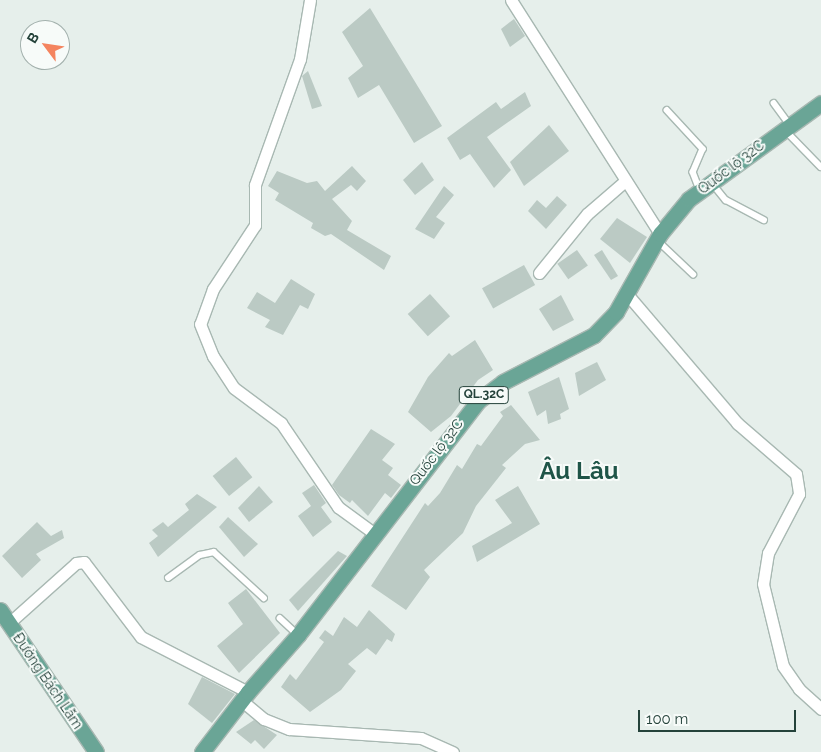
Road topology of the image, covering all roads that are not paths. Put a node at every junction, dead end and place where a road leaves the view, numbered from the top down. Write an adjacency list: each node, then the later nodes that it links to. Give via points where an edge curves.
1 (310, 0): 15 (street, via 300,60 256,185 255,225 213,289 200,324 213,356 234,388 281,423 338,507)
2 (511, 0): 8 (street)
3 (774, 103): 6 (lane)
4 (821, 104): 6 (main road, Quốc lộ 32C / QL.32C)
5 (667, 110): 9 (lane, via 703,149 693,172)
6 (786, 126): 7 (lane); 9 (main road, Quốc lộ 32C / QL.32C)
7 (821, 167)
8 (624, 182): 11 (street); 12 (street, via 587,214)
9 (705, 186): 10 (lane); 11 (main road, Quốc lộ 32C / QL.32C)
10 (764, 220)
11 (659, 237): 13 (lane); 14 (main road, Quốc lộ 32C / QL.32C)
12 (539, 272)
13 (693, 274)
14 (627, 294): 15 (main road, Quốc lộ 32C / QL.32C, via 616,312 594,335 503,382 478,400); 22 (street, via 737,423 796,474 799,494 768,553 763,584 783,666 799,689)
15 (375, 534): 20 (main road, Quốc lộ 32C / QL.32C)
16 (168, 578): 17 (lane, via 207,551 214,552)
17 (264, 598)
18 (4, 616): 21 (street, via 76,564 84,562 141,637); 23 (main road, Đường Bách Lẫm)
19 (280, 618): 20 (lane)
20 (298, 635): 21 (main road, Quốc lộ 32C / QL.32C)
21 (244, 696): 24 (main road, Quốc lộ 32C / QL.32C); 25 (street, via 264,719 289,729 421,738)
22 (821, 709)
23 (91, 750)
24 (202, 752)
25 (453, 752)

